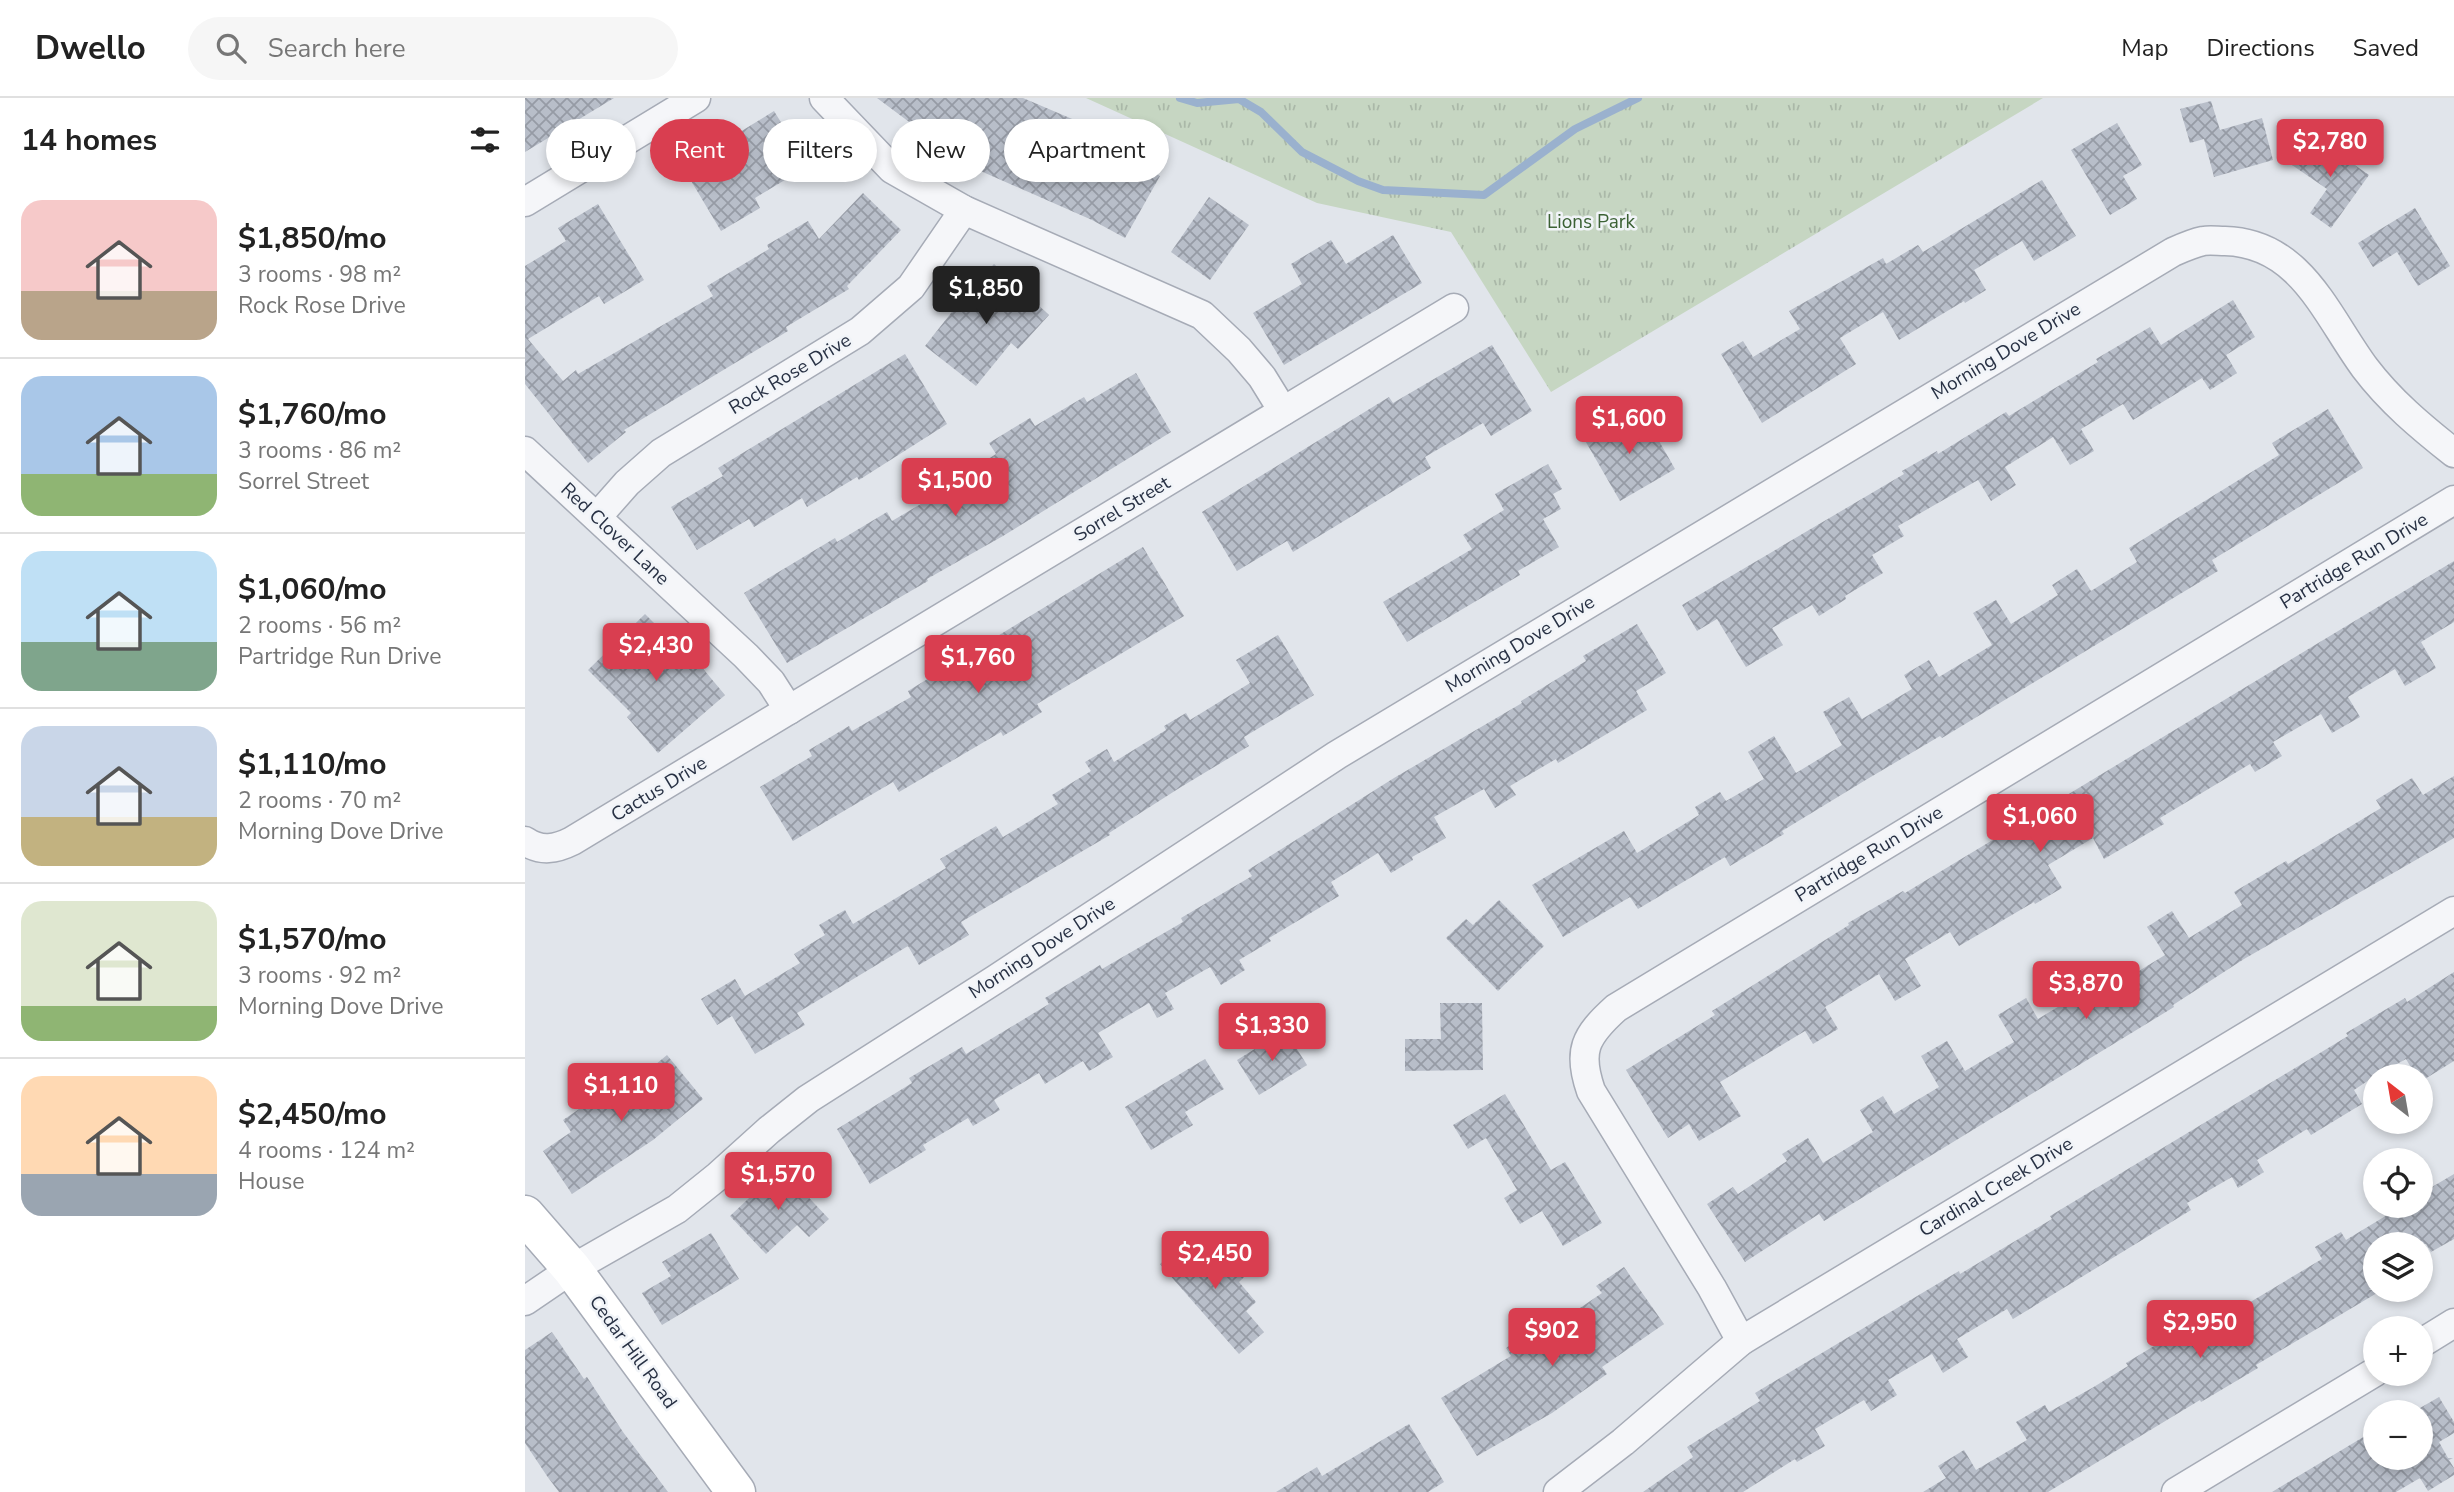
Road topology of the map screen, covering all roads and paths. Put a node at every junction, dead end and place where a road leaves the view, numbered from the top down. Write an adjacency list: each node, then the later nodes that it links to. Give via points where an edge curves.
1 (696, 98): 3 (street)
2 (824, 98): 4 (street, via 891,169)
3 (525, 202)
4 (964, 210): 6 (street, via 1202,315 1262,377); 10 (street, Rock Rose Drive, via 911,287 888,309 860,331 661,453)
5 (1454, 308): 6 (street, Sorrel Street)
6 (1283, 411): 11 (street, Sorrel Street)
7 (525, 451): 10 (street, Red Clover Lane)
8 (2454, 453): 15 (street, Morning Dove Drive, via 2389,397 2310,286 2288,263 2265,248 2237,242 2204,241 2173,252 1337,755 808,1098 677,1209)
9 (2454, 500): 19 (street, Partridge Run Drive, via 1616,1008 1596,1026 1586,1045 1583,1067 1591,1091)
10 (597, 517): 11 (street, Red Clover Lane, via 746,656)
11 (789, 710): 12 (street, Cactus Drive, via 561,847 540,848)
12 (525, 841)
13 (2454, 911): 19 (street, Cardinal Creek Drive)
14 (525, 1215): 15 (street, Cedar Hill Road)
15 (572, 1269): 16 (street, Morning Dove Drive); 22 (street, Cedar Hill Road)
16 (525, 1301)
17 (2454, 1323): 18 (street)
18 (2433, 1336)
19 (1741, 1341): 21 (street, Cardinal Creek Drive)
20 (2363, 1379): 23 (street)
21 (1560, 1491)
22 (736, 1492)
23 (2176, 1492)

